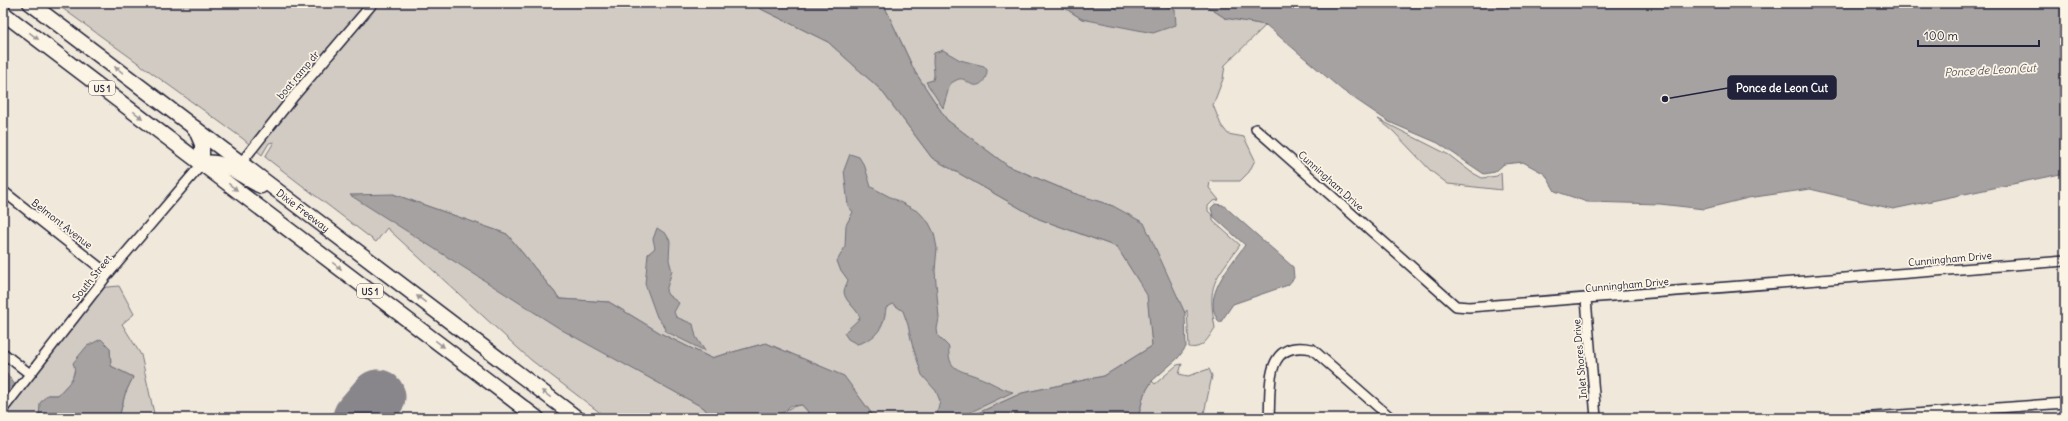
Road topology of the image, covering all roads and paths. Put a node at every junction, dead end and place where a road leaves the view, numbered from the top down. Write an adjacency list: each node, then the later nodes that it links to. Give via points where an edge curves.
1 (30, 3): 4 (main road, Dixie Freeway / US 1, one-way to 1)
2 (373, 3): 6 (street, boat ramp dr)
3 (3, 13): 7 (main road, US 1, one-way to 7)
4 (194, 128): 6 (main road, Dixie Freeway / US 1); 7 (main road, via 204,151)
5 (1256, 129): 12 (street, Cunningham Drive, via 1456,306)
6 (241, 163): 9 (main road, Dixie Freeway / US 1)
7 (202, 164): 9 (main road, via 210,161 220,163 251,182); 11 (street, South Street); 17 (main road, US 1, one-way to 17)
8 (3, 191): 11 (street, Belmont Avenue)
9 (283, 194): 18 (main road, Dixie Freeway / US 1, one-way to 9)
10 (2065, 261): 12 (street, Cunningham Drive)
11 (108, 274): 14 (street, South Street)
12 (1586, 299): 21 (street, Inlet Shores Drive)
13 (3, 353): 14 (street)
14 (30, 374): 16 (street, South Street)
15 (2065, 403): 22 (street)
16 (3, 409)
17 (537, 418)
18 (577, 418)
19 (1269, 418): 20 (street, via 1274,363 1290,348 1301,346 1312,349)
20 (1390, 418)
21 (1596, 418)
22 (1859, 418)

